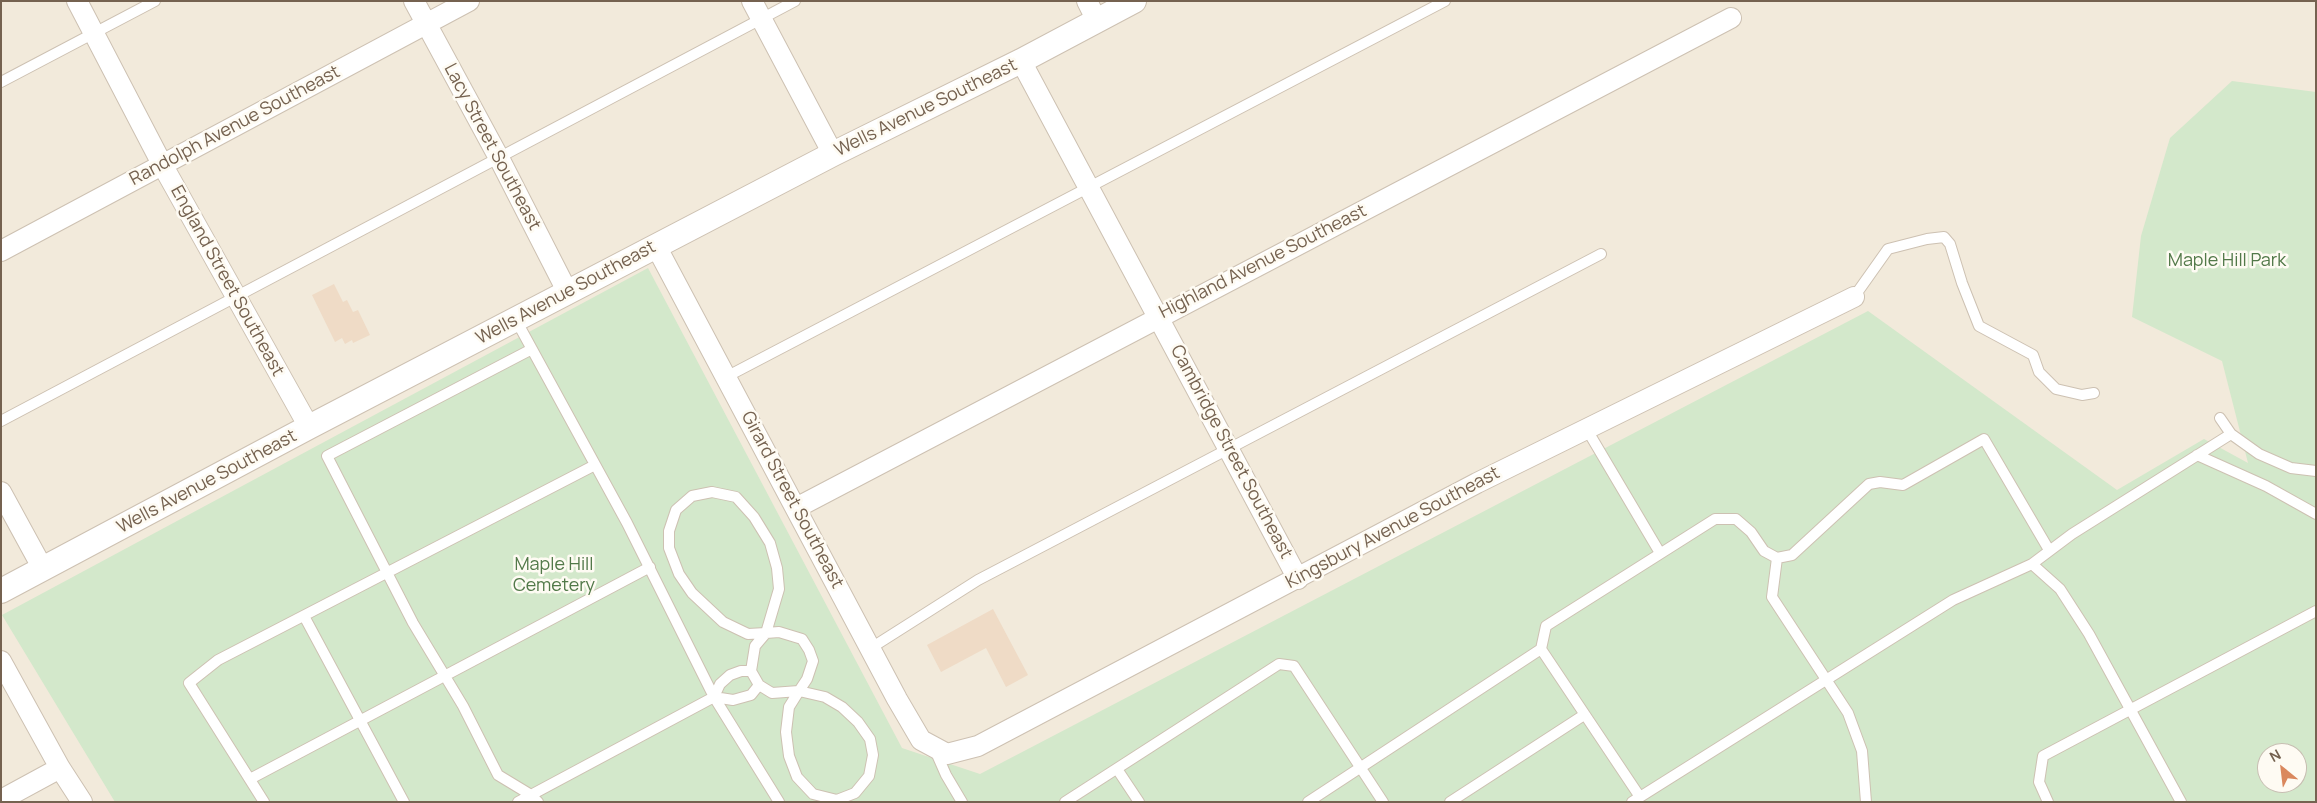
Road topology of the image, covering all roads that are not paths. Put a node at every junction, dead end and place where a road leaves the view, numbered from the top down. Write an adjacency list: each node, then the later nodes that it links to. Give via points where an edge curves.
1 (77, 1): 13 (street, England Street Southeast)
2 (155, 1): 13 (lane)
3 (414, 1): 12 (street, Lacy Street Southeast)
4 (469, 1): 12 (street, Randolph Avenue Southeast)
5 (752, 1): 11 (street)
6 (795, 1): 11 (lane)
7 (1134, 1): 9 (street, Wells Avenue Southeast)
8 (1445, 1): 19 (lane)
9 (1092, 11): 14 (street, Wells Avenue Southeast)
10 (1731, 18): 26 (street, Highland Avenue Southeast)
11 (761, 19): 16 (street); 17 (lane)
12 (426, 24): 17 (street, Lacy Street Southeast); 18 (street, Randolph Avenue Southeast)
13 (94, 33): 15 (lane); 18 (street, England Street Southeast)
14 (1021, 61): 16 (street, Wells Avenue Southeast); 19 (street, Cambridge Street Southeast)
15 (1, 82)
16 (833, 154): 20 (street, Wells Avenue Southeast)
17 (499, 158): 23 (street, Lacy Street Southeast); 24 (lane)
18 (163, 166): 21 (street, Randolph Avenue Southeast); 24 (street, England Street Southeast)
19 (1089, 186): 26 (street, Cambridge Street Southeast); 29 (lane)
20 (656, 246): 23 (street, Wells Avenue Southeast); 29 (street, Girard Street Southeast)
21 (1, 251)
22 (1601, 254): 36 (lane)
23 (568, 293): 27 (street, Wells Avenue Southeast)
24 (236, 297): 32 (lane); 33 (street, England Street Southeast)
25 (1854, 297): 30 (lane, via 1888,249 1944,237 1950,244 1979,326 2033,355 2039,372 2056,389 2082,395); 34 (street, Kingsbury Avenue Southeast)
26 (1158, 316): 36 (street, Cambridge Street Southeast); 41 (street, Highland Avenue Southeast)
27 (516, 320): 28 (lane); 33 (street, Wells Avenue Southeast)
28 (532, 349): 38 (lane); 49 (lane, via 327,456)
29 (726, 377): 41 (street, Girard Street Southeast)
30 (2094, 392)
31 (2220, 418): 35 (lane)
32 (1, 421)
33 (309, 427): 48 (street, Wells Avenue Southeast)
34 (1586, 428): 44 (lane); 50 (street, Kingsbury Avenue Southeast)
35 (2231, 434): 37 (lane); 39 (lane, via 2259,454 2291,468)
36 (1229, 449): 50 (street, Cambridge Street Southeast); 55 (lane, via 978,580)
37 (2197, 455): 42 (lane, via 2266,486); 43 (lane)
38 (596, 465): 47 (lane); 49 (lane)
39 (2316, 471)
40 (1, 492): 48 (street)
41 (796, 508): 55 (street, Girard Street Southeast)
42 (2316, 514)
43 (2049, 550): 45 (lane, via 1984,439 1904,485 1868,484 1802,548 1792,555); 46 (lane)
44 (1660, 553): 45 (lane, via 1715,520 1736,519 1751,532 1764,551); 56 (lane, via 1546,626)
45 (1777, 558): 60 (lane, via 1772,597)
46 (2032, 564): 60 (lane, via 1953,600); 64 (lane, via 2060,590 2089,634)
47 (650, 567): 59 (lane); 63 (lane)
48 (43, 569): 51 (street, Wells Avenue Southeast)
49 (388, 573): 53 (lane); 59 (lane, via 412,624)
50 (1298, 578): 67 (street, Kingsbury Avenue Southeast, via 978,746 947,754)
51 (1, 591)
52 (2316, 611): 64 (lane)
53 (304, 616): 66 (lane); 71 (lane, via 218,660 189,683)
54 (766, 633): 54 (lane, via 779,589 770,543 736,498 712,492 692,496 676,510 669,531 670,548 679,574 692,593 723,622 748,634); 58 (lane, via 755,646); 62 (lane, via 779,632 802,638 809,650 813,661)
55 (871, 648): 67 (street, Girard Street Southeast, via 921,740)
56 (1541, 649): 65 (lane); 70 (lane)
57 (1, 661): 68 (street)
58 (751, 671): 61 (lane); 63 (lane, via 730,675 720,684)
59 (446, 676): 66 (lane); 72 (lane, via 498,775)
60 (1826, 680): 73 (lane); 86 (lane, via 1848,713 1862,751)
61 (759, 685): 62 (lane, via 772,693); 63 (lane, via 751,695 734,700)
62 (799, 691): 62 (lane, via 789,707 786,732 789,756 797,777 813,794 837,800 855,793 869,776 873,755 870,739 842,707 825,697)
63 (714, 697): 72 (lane); 79 (lane)
64 (2131, 710): 87 (lane, via 2043,756 2038,782); 88 (lane)
65 (1584, 714): 73 (lane); 85 (lane)
66 (361, 720): 71 (lane); 77 (lane)
67 (934, 747): 80 (lane)
68 (60, 768): 74 (street); 75 (street)
69 (1117, 769): 70 (lane, via 1279,664 1294,666); 81 (lane); 82 (lane)
70 (1361, 769): 83 (lane); 84 (lane)
71 (250, 779): 76 (lane)
72 (535, 798): 78 (lane)
73 (1636, 799)
74 (1, 800)
75 (82, 802)
76 (264, 802)
77 (404, 802)
78 (518, 802)
79 (779, 802)
80 (962, 802)
81 (1065, 802)
82 (1139, 802)
83 (1308, 802)
84 (1382, 802)
85 (1450, 802)
86 (1866, 802)
87 (2048, 802)
88 (2181, 802)

